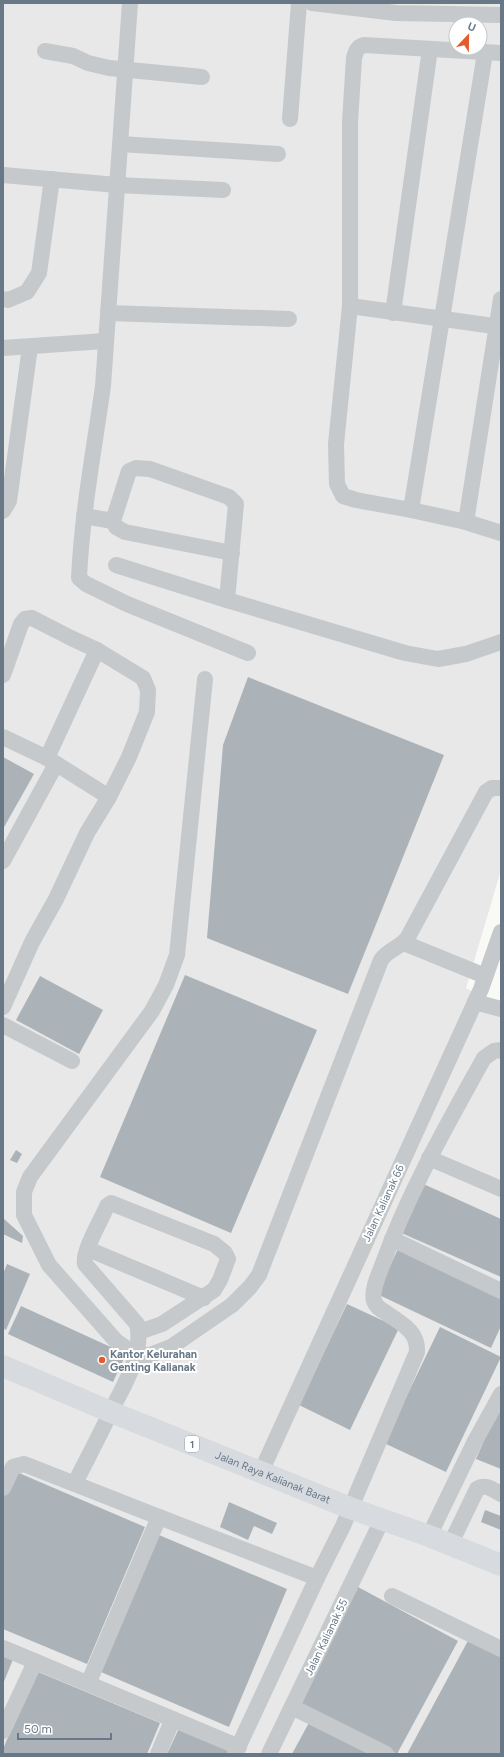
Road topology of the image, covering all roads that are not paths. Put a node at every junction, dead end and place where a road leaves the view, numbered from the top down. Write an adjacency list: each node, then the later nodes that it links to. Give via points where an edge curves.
1 (130, 3): 12 (lane)
2 (299, 3): 14 (lane)
3 (312, 3): 4 (lane)
4 (328, 4): 5 (lane, via 396,13)
5 (501, 15)
6 (430, 49): 7 (lane); 23 (lane, via 364,45 359,46 354,58 350,122); 25 (lane)
7 (448, 50)
8 (45, 51): 12 (lane, via 73,56 109,68)
9 (488, 53): 10 (lane)
10 (501, 53)
11 (485, 56): 27 (lane)
12 (126, 69): 13 (lane); 15 (lane)
13 (202, 77)
14 (290, 119)
15 (120, 144): 16 (lane); 19 (lane)
16 (278, 154)
17 (3, 175): 18 (lane)
18 (52, 179): 19 (lane); 22 (lane, via 39,273 27,292 8,300)
19 (117, 185): 20 (lane); 24 (lane)
20 (223, 190)
21 (501, 298): 28 (lane)
22 (3, 299)
23 (350, 306): 25 (lane); 32 (lane, via 336,444 337,484 343,496)
24 (108, 313): 26 (lane); 29 (lane)
25 (393, 313): 27 (lane)
26 (289, 319)
27 (442, 320): 28 (lane); 32 (lane)
28 (499, 327): 36 (lane)
29 (105, 341): 30 (lane); 34 (lane, via 103,386)
30 (30, 347): 31 (lane); 33 (lane, via 9,501)
31 (3, 348)
32 (411, 510): 36 (lane)
33 (3, 511)
34 (84, 516): 35 (lane); 43 (lane, via 79,578 86,584 127,604)
35 (112, 521): 38 (lane, via 125,532); 38 (lane, via 129,471 136,468 150,469 230,497 236,504)
36 (466, 522): 37 (lane)
37 (501, 533)
38 (232, 553): 40 (lane)
39 (116, 565): 40 (lane)
40 (227, 600): 41 (lane, via 405,652 438,659 466,654)
41 (501, 642)
42 (97, 650): 44 (lane, via 32,618 24,619); 47 (lane); 49 (lane, via 143,678 148,690 147,712)
43 (248, 654)
44 (3, 675)
45 (205, 679): 68 (lane, via 177,955 166,985 152,1011 30,1177 24,1192 24,1215 49,1265 116,1342)
46 (3, 737): 47 (lane)
47 (52, 761): 49 (lane); 50 (lane)
48 (501, 788): 52 (lane, via 492,788 486,792)
49 (109, 797): 56 (lane, via 87,833)
50 (3, 861)
51 (501, 932): 53 (lane, Jalan Kalianak 66)
52 (404, 943): 54 (lane); 68 (lane, via 388,952 381,960 259,1274 232,1305 171,1347 150,1355)
53 (496, 960): 54 (lane, Jalan Kalianak 66)
54 (485, 976): 55 (lane, Jalan Kalianak 66)
55 (475, 1002): 57 (lane); 72 (lane, Jalan Kalianak 66)
56 (4, 1004)
57 (501, 1009)
58 (3, 1025): 60 (lane)
59 (501, 1050): 61 (lane, via 494,1051 484,1058)
60 (72, 1061)
61 (429, 1158): 62 (lane); 63 (lane)
62 (501, 1189)
63 (392, 1239): 65 (lane); 76 (lane, via 375,1286 374,1301 379,1308 412,1332 418,1343 417,1352)
64 (88, 1249): 66 (lane); 66 (lane, via 111,1203 214,1244 228,1259 214,1290); 67 (lane, via 85,1264 137,1324)
65 (501, 1291)
66 (204, 1298): 67 (lane, via 162,1324)
67 (139, 1332): 68 (lane)
68 (136, 1355): 71 (lane)
69 (3, 1366): 71 (highway, Jalan Raya Kalianak Barat / 1)
70 (501, 1394): 79 (lane)
71 (111, 1412): 72 (highway, Jalan Raya Kalianak Barat / 1); 73 (lane)
72 (261, 1472): 76 (highway, Jalan Raya Kalianak Barat / 1)
73 (75, 1483): 74 (lane, via 20,1464 11,1469); 77 (lane)
74 (3, 1488)
75 (501, 1494): 80 (lane, via 485,1486 476,1489)
76 (350, 1508): 78 (highway, Jalan Raya Kalianak Barat / 1); 82 (lane)
77 (158, 1517): 82 (lane); 87 (lane)
78 (382, 1520): 79 (highway, Jalan Raya Kalianak Barat / 1); 88 (lane, Jalan Kalianak 55)
79 (429, 1536): 80 (highway, Jalan Raya Kalianak Barat / 1)
80 (450, 1545): 81 (highway, Jalan Raya Kalianak Barat / 1)
81 (501, 1565)
82 (317, 1578): 91 (lane)
83 (392, 1596): 85 (lane)
84 (3, 1648): 86 (lane)
85 (501, 1649)
86 (35, 1662): 87 (lane); 90 (lane)
87 (88, 1684): 89 (lane)
88 (292, 1707): 93 (lane, Jalan Kalianak 55); 94 (lane)
89 (173, 1719): 91 (lane); 92 (lane)
90 (3, 1731)
91 (237, 1750)
92 (158, 1754)
93 (269, 1754)
94 (386, 1754)

